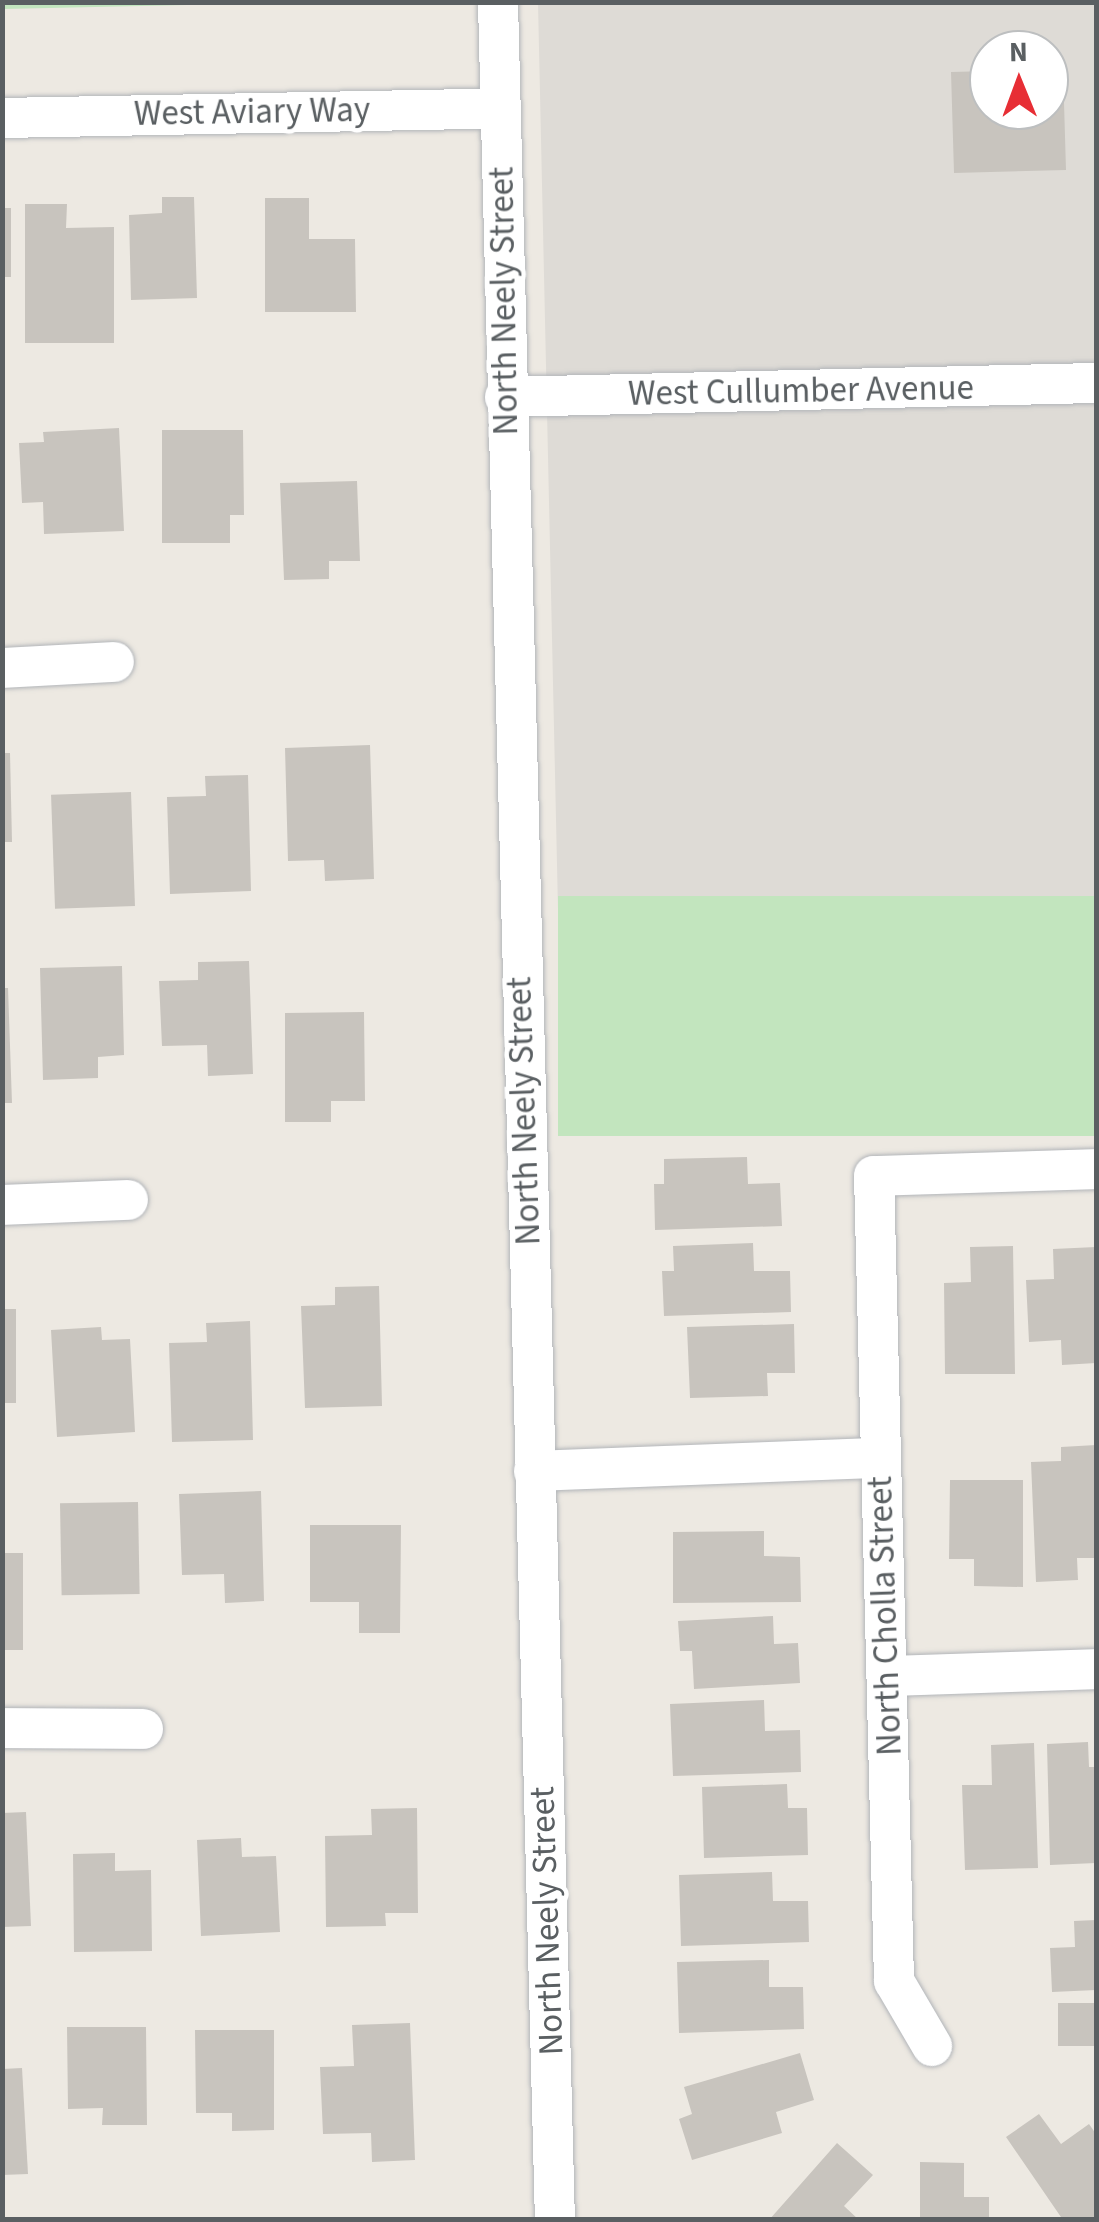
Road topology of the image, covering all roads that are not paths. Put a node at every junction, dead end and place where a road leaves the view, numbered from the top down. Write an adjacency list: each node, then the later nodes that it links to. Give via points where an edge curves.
1 (498, 2): 2 (street, North Neely Street)
2 (500, 108): 3 (street, West Aviary Way); 5 (street, North Neely Street)
3 (2, 118)
4 (1096, 384): 5 (street, West Cullumber Avenue)
5 (505, 398): 12 (street, North Neely Street)
6 (114, 662): 7 (street)
7 (2, 668)
8 (1096, 1169): 11 (street, North Cholla Street, via 874,1176)
9 (128, 1200): 10 (street)
10 (2, 1206)
11 (880, 1458): 12 (street); 14 (street, North Cholla Street)
12 (534, 1471): 18 (street, North Neely Street)
13 (1096, 1669): 14 (street)
14 (888, 1676): 17 (street, North Cholla Street, via 894,1981)
15 (2, 1728): 16 (street)
16 (143, 1729)
17 (932, 2046)
18 (555, 2220)

